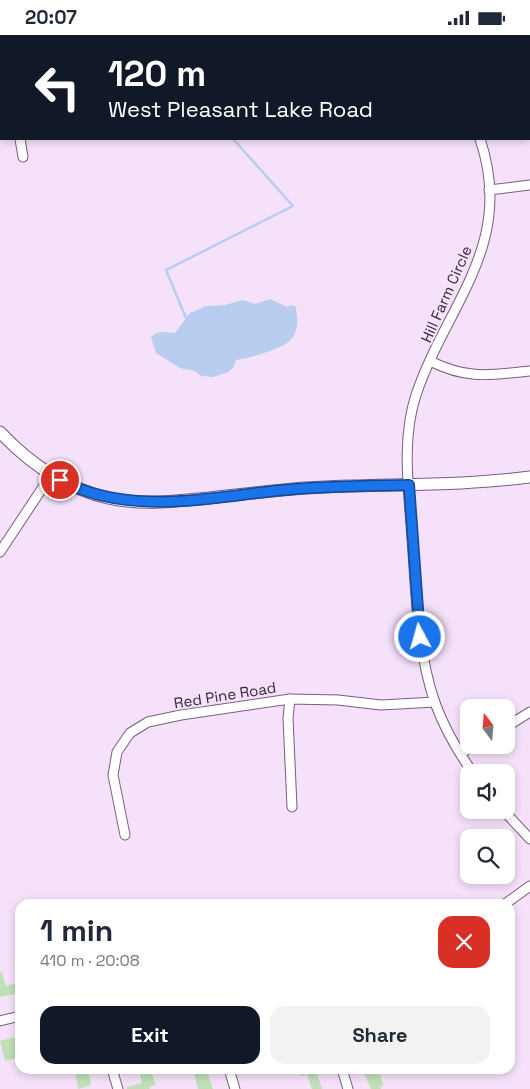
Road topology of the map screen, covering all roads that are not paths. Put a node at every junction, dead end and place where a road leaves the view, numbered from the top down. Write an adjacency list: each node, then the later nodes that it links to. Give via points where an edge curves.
1 (20, 140): 3 (street)
2 (480, 140): 5 (street, Hill Farm Circle)
3 (23, 157)
4 (530, 185): 5 (street)
5 (489, 190): 6 (street, Hill Farm Circle, via 487,228 477,267)
6 (430, 361): 7 (street, Hill Farm Circle, via 451,371 477,376); 11 (street, Hill Farm Circle, via 421,381 408,431)
7 (530, 371)
8 (0, 432): 9 (street)
9 (50, 475): 11 (street, via 103,497 149,503 305,488); 12 (street)
10 (530, 477): 11 (street)
11 (409, 485): 14 (street, Hill Farm Circle, via 422,655)
12 (0, 552)
13 (290, 699): 14 (street, Red Pine Road, via 381,705); 18 (street); 20 (street, Red Pine Road, via 148,722 130,733 117,752 113,775)
14 (435, 702): 17 (street, Hill Farm Circle)
15 (530, 712): 16 (street)
16 (515, 721)
17 (460, 751)
18 (292, 807)
19 (511, 819): 21 (street)
20 (125, 835)
21 (530, 839)
22 (530, 886): 23 (street)
23 (512, 899)
24 (15, 1017): 25 (street)
25 (0, 1021)
26 (114, 1074): 29 (street)
27 (230, 1074): 30 (street)
28 (344, 1074): 31 (street)
29 (118, 1089)
30 (235, 1089)
31 (348, 1089)

